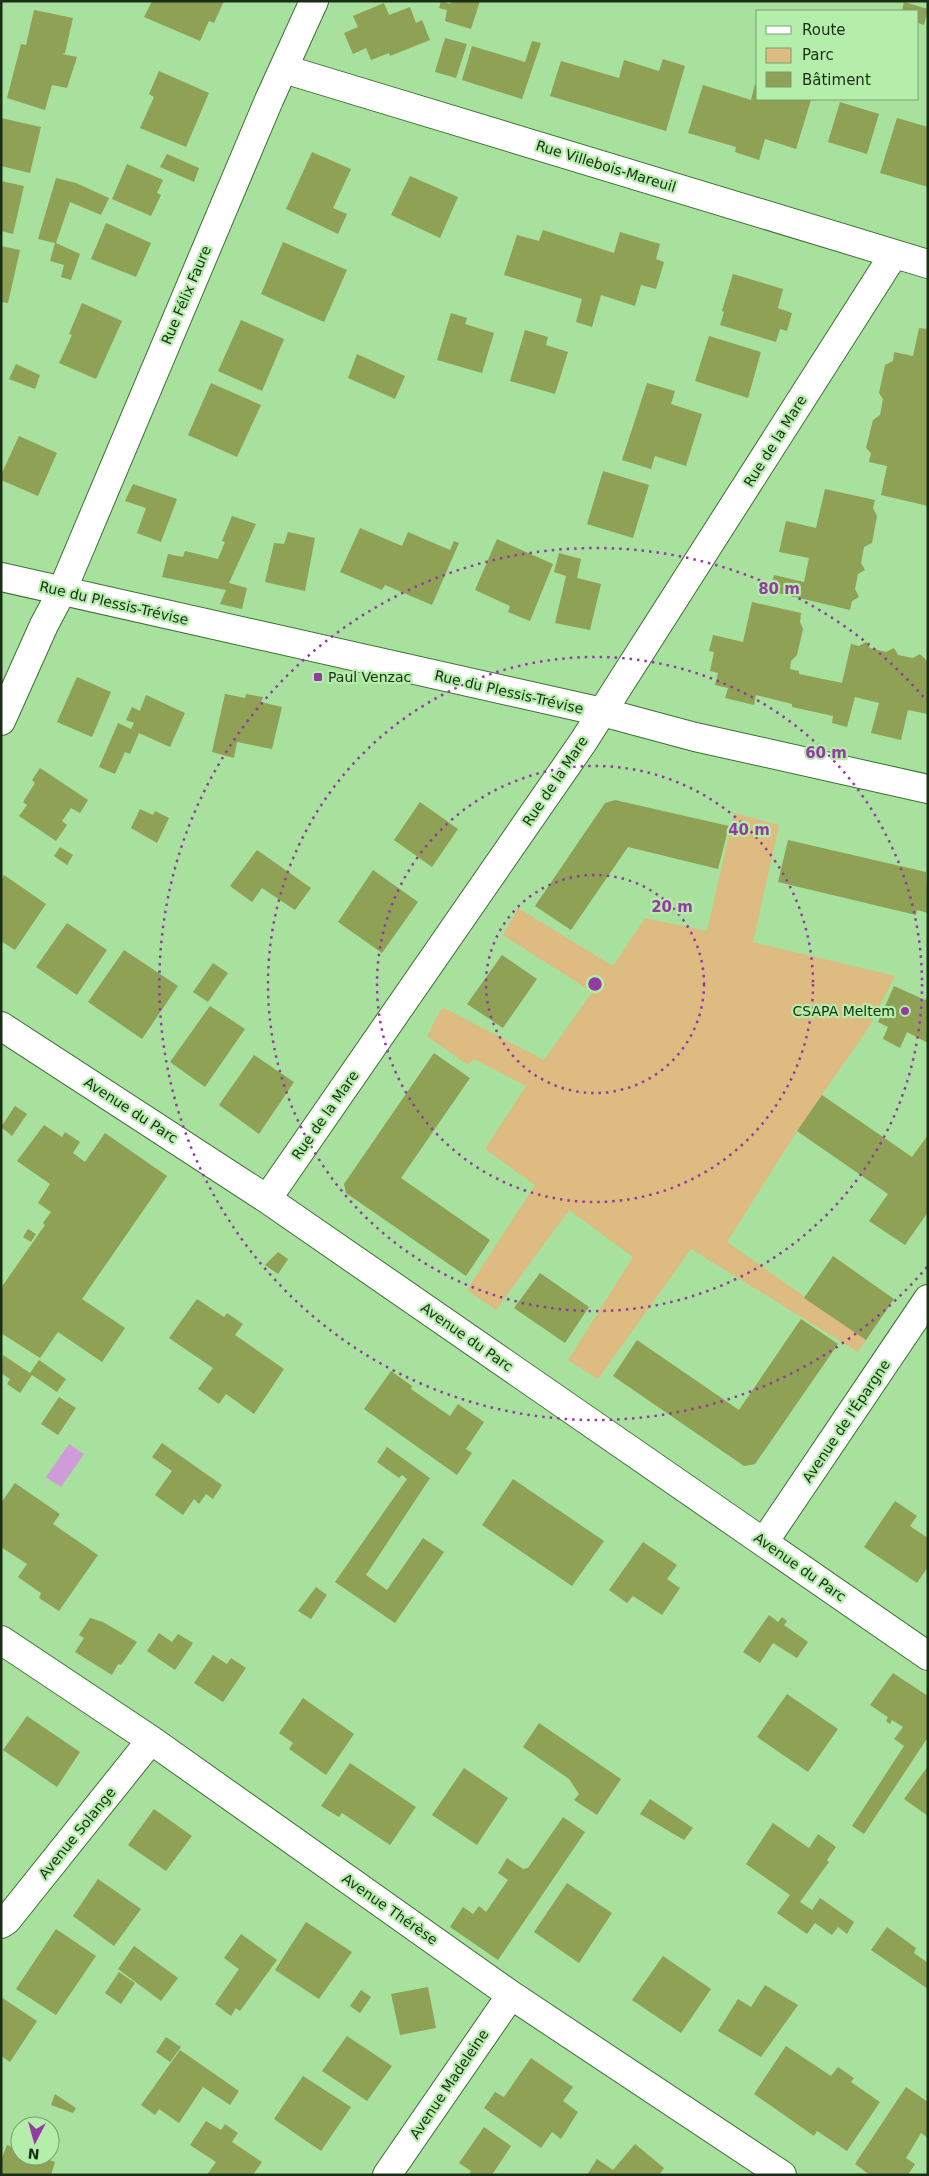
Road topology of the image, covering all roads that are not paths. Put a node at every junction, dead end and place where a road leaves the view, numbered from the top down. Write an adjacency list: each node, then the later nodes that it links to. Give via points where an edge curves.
1 (314, 1): 2 (street, Rue Félix Faure)
2 (284, 69): 3 (street, Rue Villebois-Mareuil); 6 (street, Rue Félix Faure, via 268,100)
3 (894, 254): 4 (street, Rue Villebois-Mareuil); 7 (street, Rue de la Mare)
4 (928, 264)
5 (1, 577): 6 (street, Rue du Plessis-Trévise)
6 (62, 592): 7 (street, Rue du Plessis-Trévise); 8 (street, Rue Félix Faure)
7 (602, 712): 9 (street, Rue du Plessis-Trévise, via 695,737); 11 (street, Rue de la Mare)
8 (1, 721)
9 (928, 789)
10 (1, 1026): 11 (street, Avenue du Parc)
11 (267, 1199): 13 (street, Avenue du Parc)
12 (928, 1299): 13 (street, Avenue de l'Épargne)
13 (764, 1542): 15 (street, Avenue du Parc)
14 (1, 1640): 16 (street, Avenue Thérèse)
15 (928, 1656)
16 (150, 1740): 17 (street, Avenue Solange); 18 (street, Avenue Thérèse)
17 (1, 1924)
18 (510, 1994): 19 (street, Avenue Madeleine); 20 (street, Avenue Thérèse)
19 (387, 2175)
20 (782, 2175)

